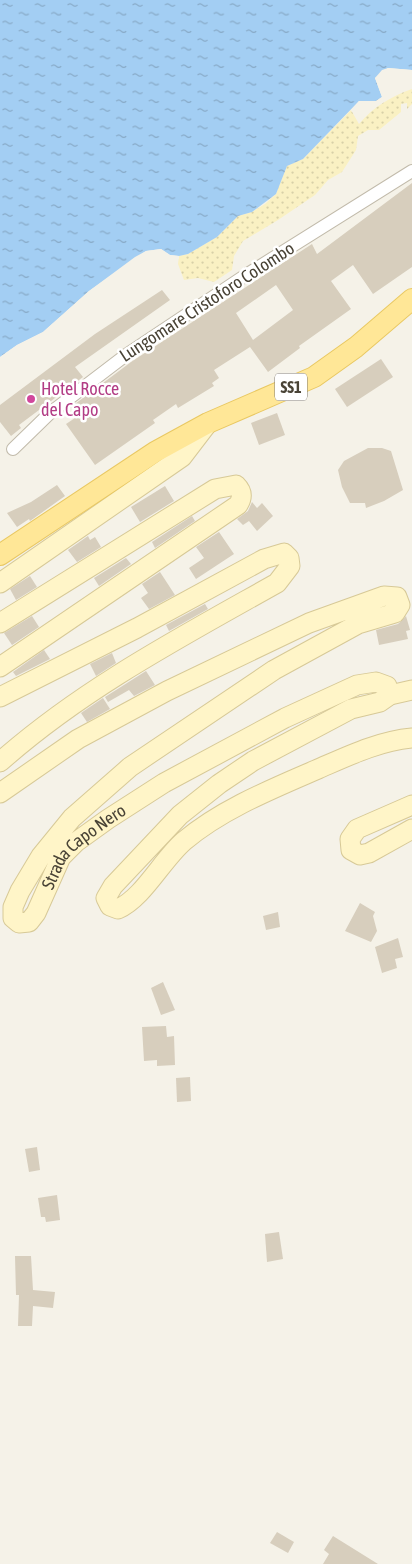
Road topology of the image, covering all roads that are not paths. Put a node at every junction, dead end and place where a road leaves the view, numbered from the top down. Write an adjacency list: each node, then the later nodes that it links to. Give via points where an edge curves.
1 (412, 171): 4 (street, Lungomare Cristoforo Colombo, via 246,275 91,379)
2 (412, 299): 3 (main road, SS1, via 356,347 314,377)
3 (208, 423): 5 (main road, SS1, via 155,452); 6 (street, via 182,458)
4 (13, 448)
5 (0, 555)
6 (0, 583)
7 (0, 623): 8 (street, via 215,489 236,485 240,490 242,498 238,505)
8 (0, 667)
9 (412, 690): 10 (street)
10 (390, 695): 12 (street, via 380,702 351,709 326,721 253,761 219,784 180,815 113,886 106,898 110,906 118,909 129,904 183,842 240,805 343,758 375,746); 14 (street, Strada Capo Nero, via 387,686 376,682 357,685 285,718 164,783 76,842 61,857 29,922 19,923 13,918 13,907 20,891 54,840 97,793 130,767 274,670 358,624 395,613 400,605 397,597 384,596 309,624 167,691 78,739)
11 (0, 697): 13 (street, via 264,559 284,553 289,558 290,566 277,583 133,666 58,715)
12 (412, 738)
13 (0, 762)
14 (0, 793)
15 (412, 804): 16 (street, via 357,829 350,839 351,850 360,855 369,853)
16 (412, 830)

